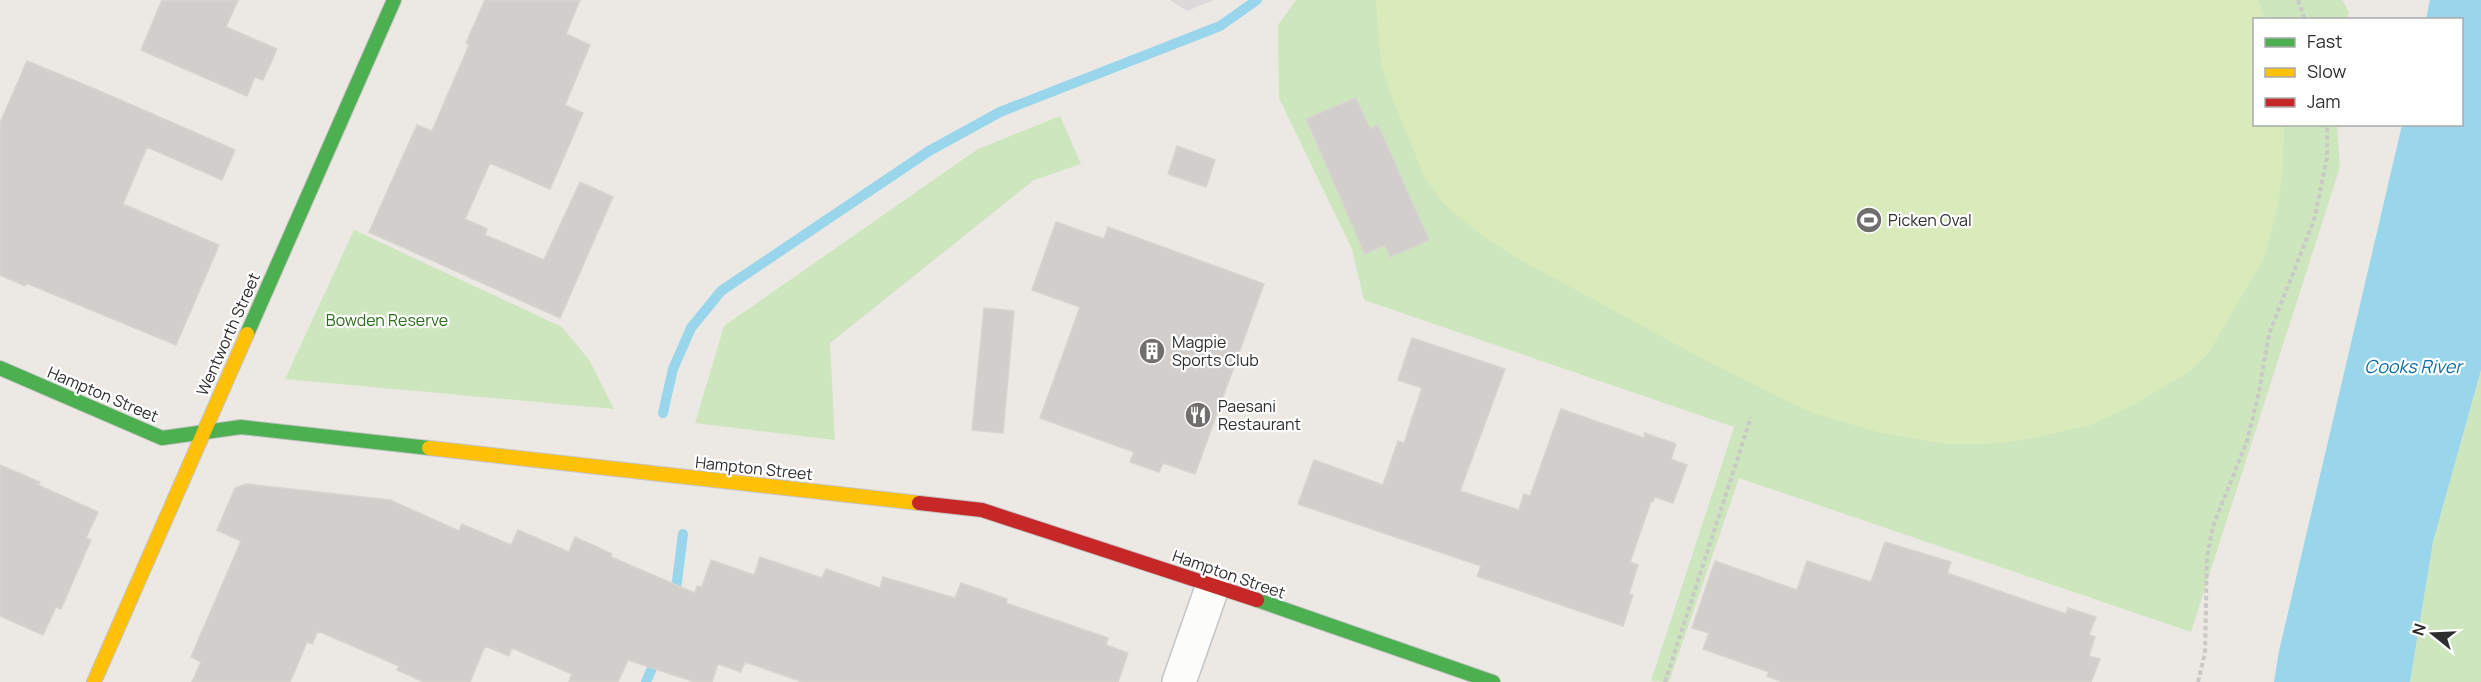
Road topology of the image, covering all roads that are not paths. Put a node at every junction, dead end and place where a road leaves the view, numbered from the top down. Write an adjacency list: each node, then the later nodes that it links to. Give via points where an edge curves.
1 (394, 0): 3 (street, Wentworth Street)
2 (0, 368): 3 (street, Hampton Street, via 162,438)
3 (202, 434): 4 (street, Hampton Street, via 241,427 982,510); 5 (street, Wentworth Street)
4 (1213, 585): 6 (street); 7 (street, Hampton Street)
5 (94, 682)
6 (1179, 682)
7 (1493, 682)

